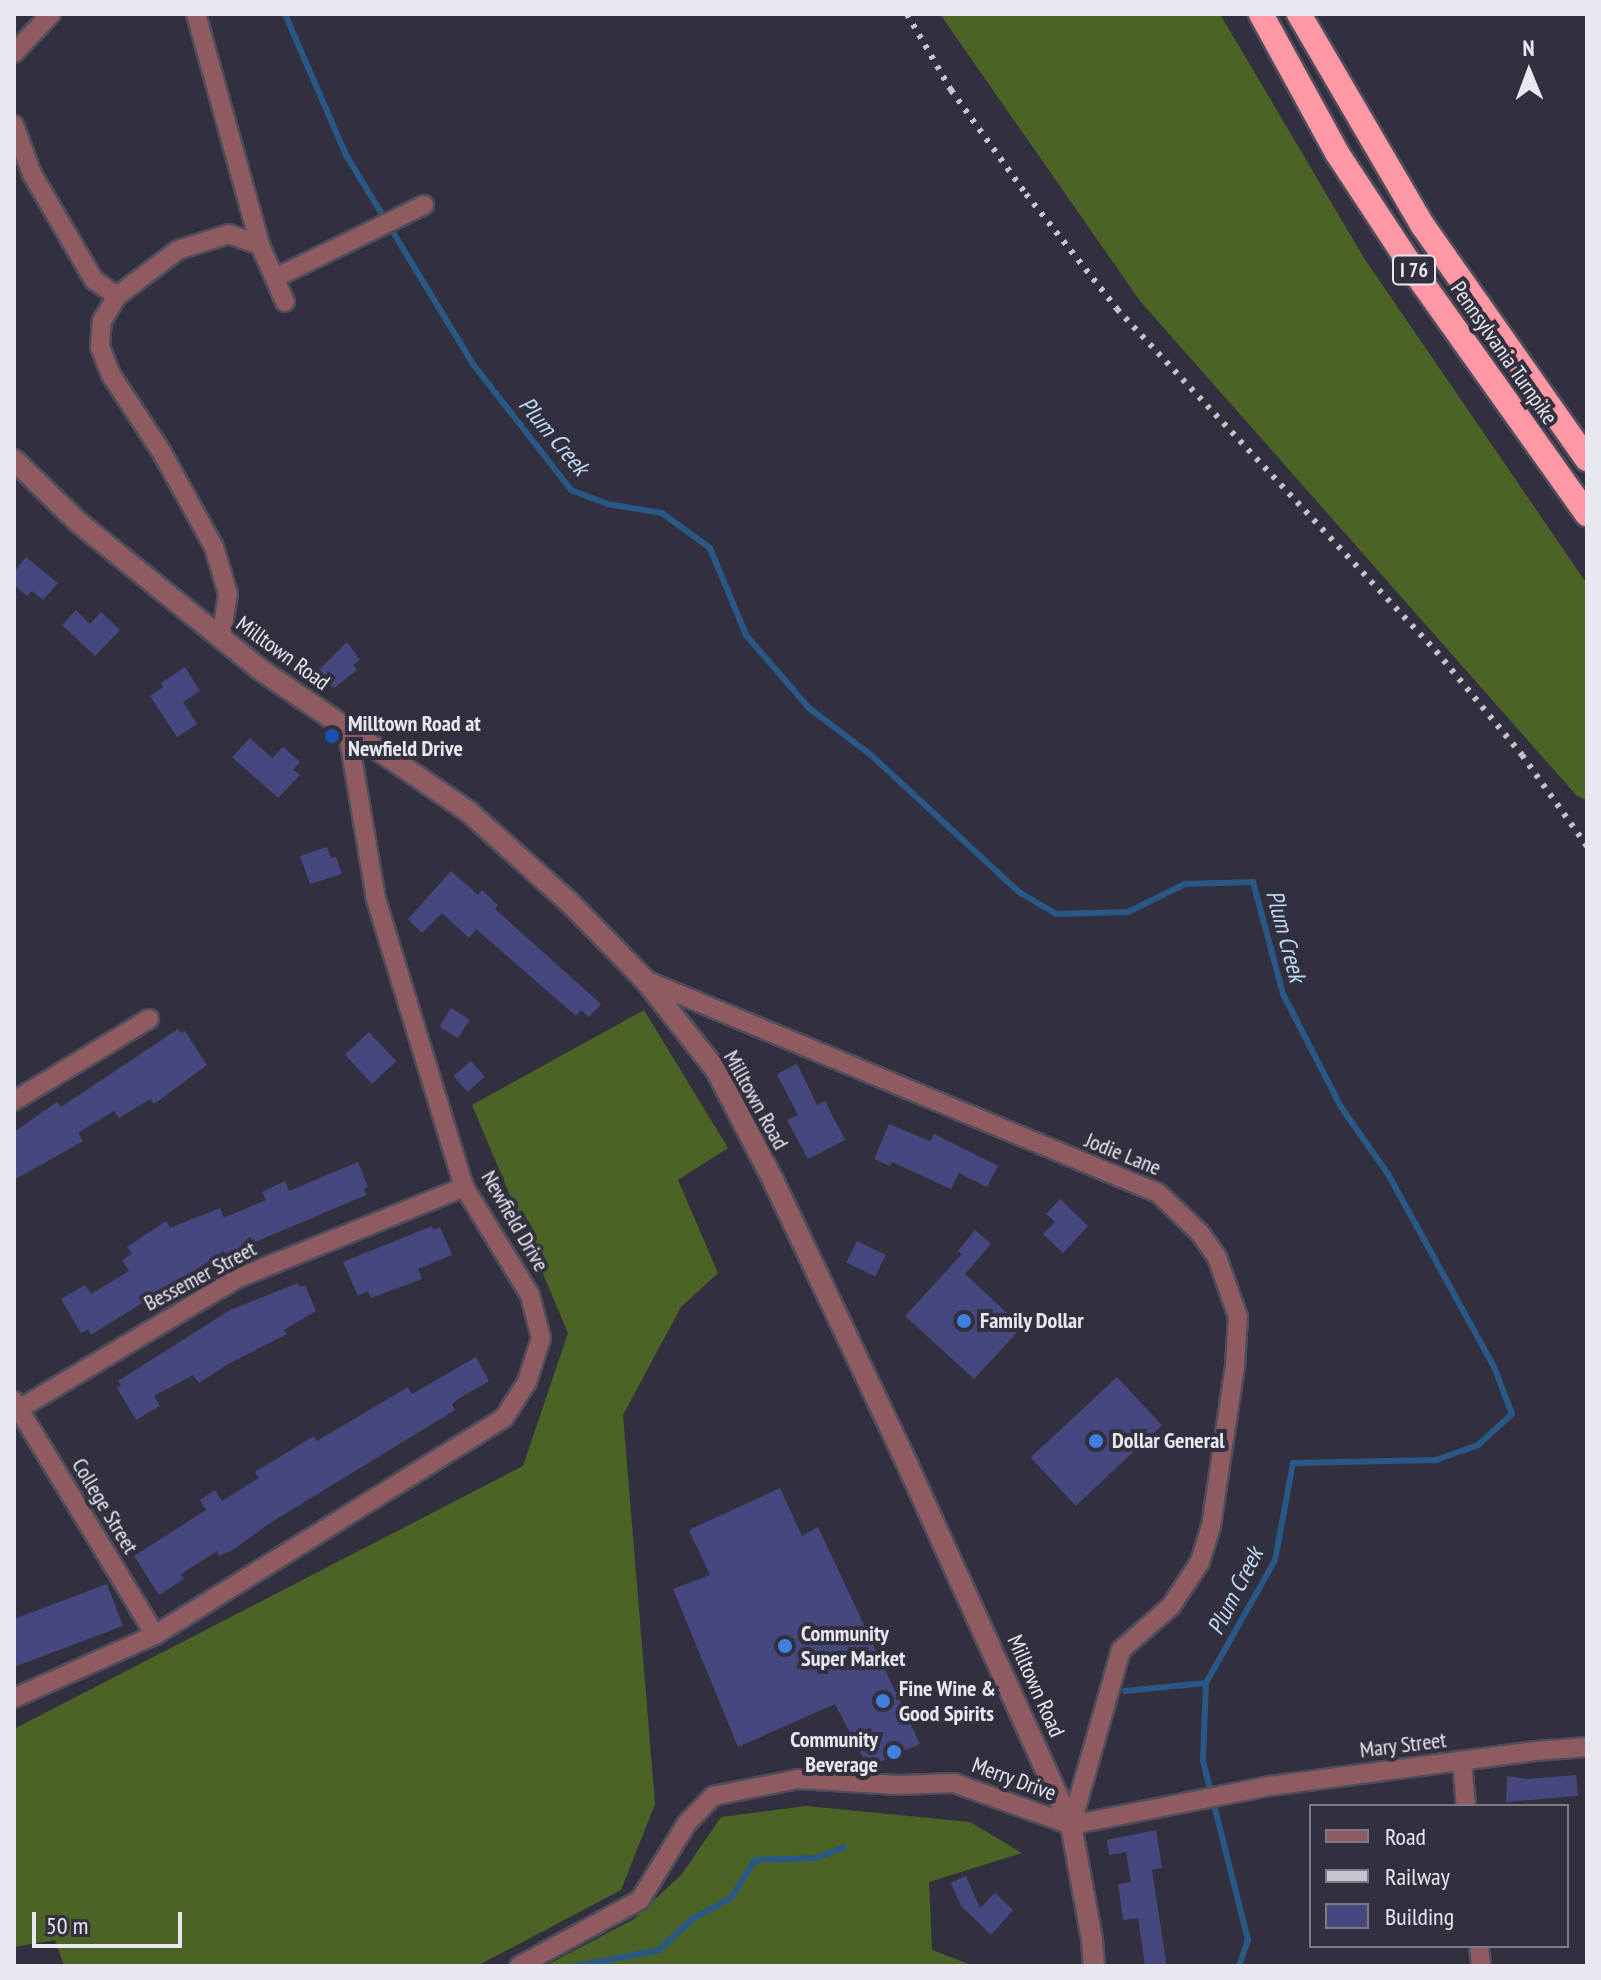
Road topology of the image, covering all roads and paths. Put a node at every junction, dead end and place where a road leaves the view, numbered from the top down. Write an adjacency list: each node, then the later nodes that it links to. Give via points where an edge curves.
1 (51, 14): 5 (street)
2 (196, 14): 8 (street)
3 (1261, 14): 14 (highway, Pennsylvania Turnpike / I 76, via 1337,153)
4 (1299, 14): 12 (highway, Pennsylvania Turnpike / I 76, via 1423,226)
5 (14, 53)
6 (14, 125): 10 (street, via 32,174 94,280)
7 (424, 205): 9 (street)
8 (260, 245): 9 (street); 10 (street, via 229,234 178,250)
9 (275, 278): 11 (street)
10 (117, 296): 15 (street, via 102,321 100,347 111,375 214,547 228,594)
11 (285, 302)
12 (1587, 459)
13 (14, 460): 15 (street, Milltown Road, via 78,522)
14 (1587, 514)
15 (221, 638): 16 (street, Milltown Road)
16 (347, 727): 17 (street, Milltown Road, via 469,812); 20 (street, Newfield Drive, via 376,899)
17 (645, 980): 28 (street, Milltown Road, via 716,1070 774,1182); 28 (street, Jodie Lane, via 1158,1193 1217,1257 1238,1317 1211,1526 1200,1562 1171,1606 1121,1650)
18 (149, 1019): 19 (street)
19 (14, 1101)
20 (464, 1187): 21 (street, Bessemer Street, via 238,1278); 22 (street, Newfield Drive, via 530,1295 541,1338 527,1382 504,1418)
21 (16, 1407): 22 (street, College Street)
22 (155, 1635): 23 (street, Newfield Drive)
23 (14, 1698)
24 (1587, 1747): 25 (street, Mary Street)
25 (1462, 1762): 26 (street, Mary Street); 27 (street)
26 (1226, 1793): 28 (street, Merry Drive)
27 (1466, 1804)
28 (1071, 1825): 29 (street, Merry Drive, via 954,1783 798,1779 713,1796 687,1823 640,1900); 30 (street, Milltown Road)
29 (519, 1966)
30 (1094, 1966)

